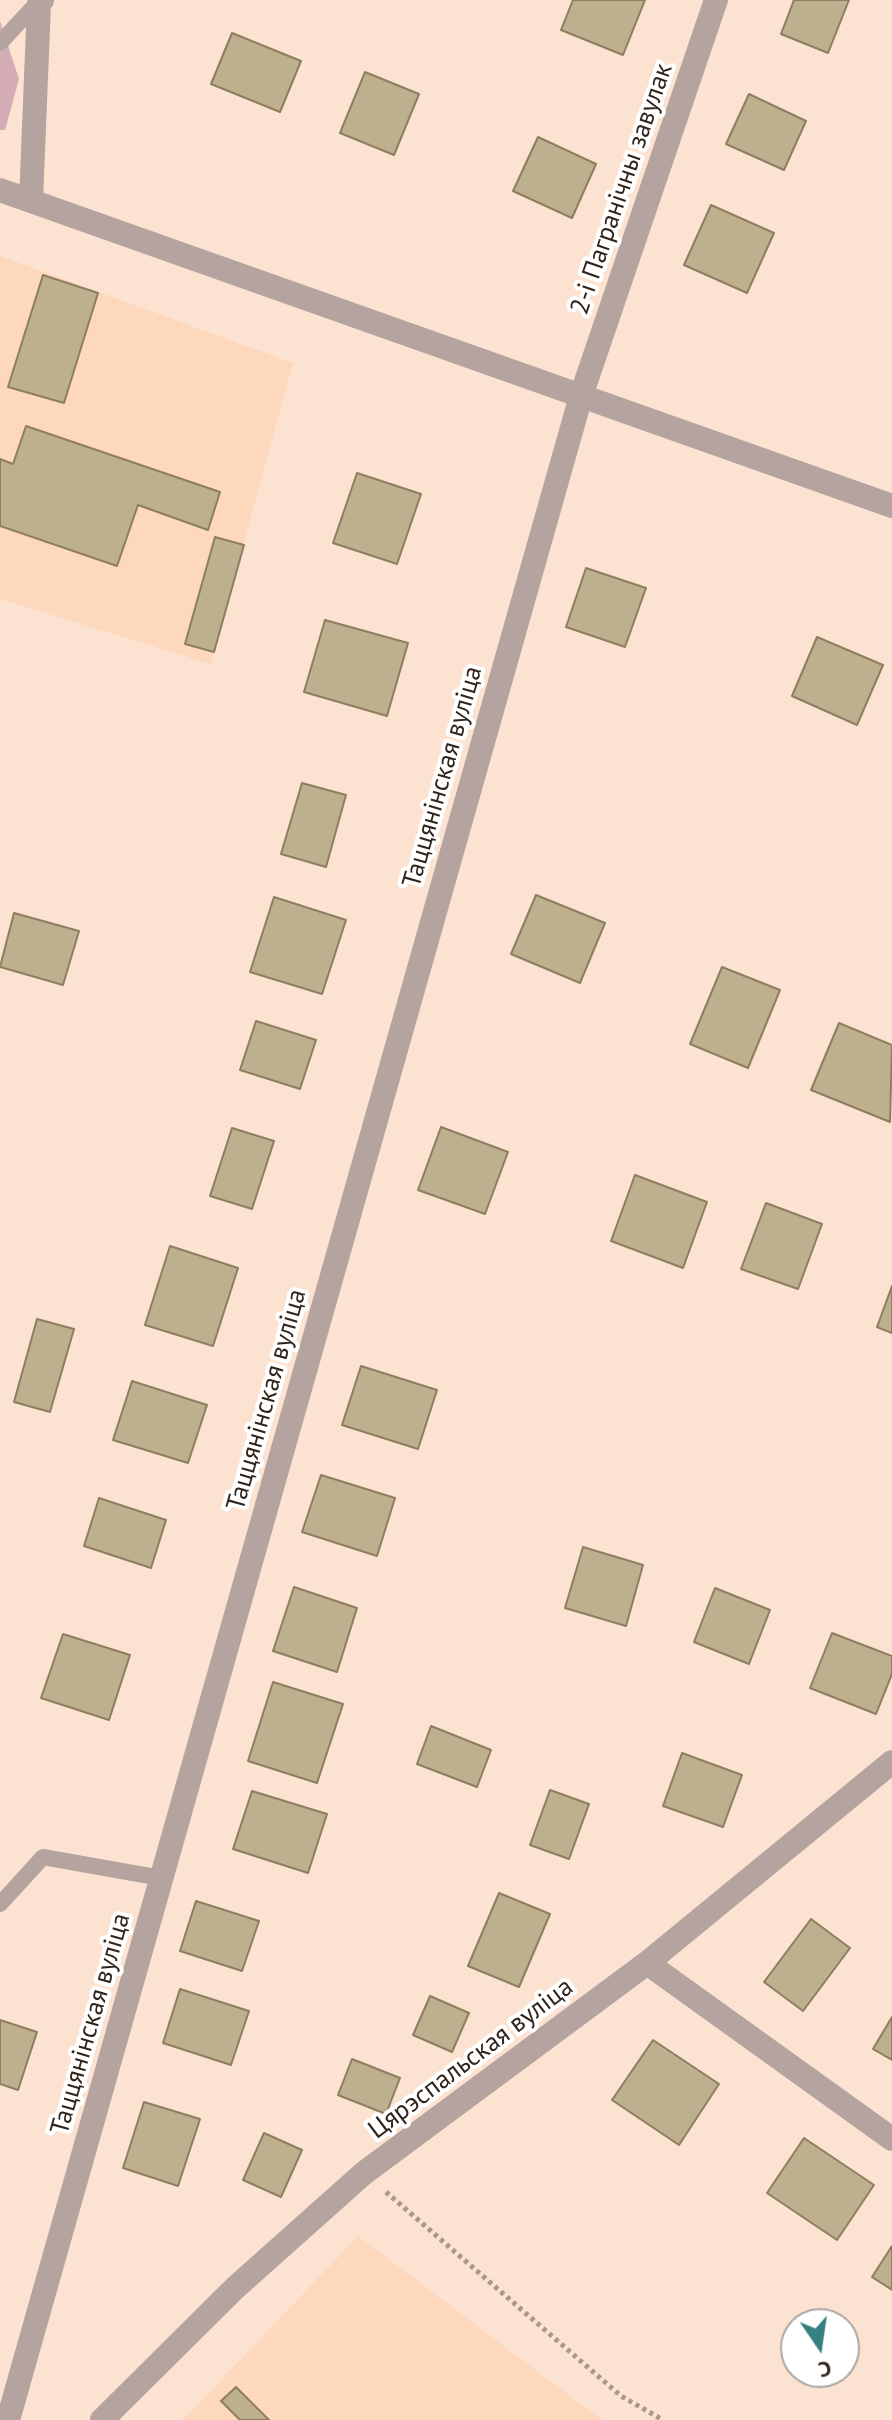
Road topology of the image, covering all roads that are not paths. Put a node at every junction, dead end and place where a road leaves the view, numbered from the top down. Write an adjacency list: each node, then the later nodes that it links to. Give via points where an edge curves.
1 (716, 0): 6 (street, 2-і Пагранічны завулак)
2 (39, 1): 3 (lane); 5 (street)
3 (0, 43)
4 (0, 190): 5 (street)
5 (31, 201): 6 (street)
6 (581, 396): 7 (street); 9 (street, Таццянінская вуліца)
7 (892, 506)
8 (892, 1762): 11 (street, Цярэспальская вуліца)
9 (161, 1878): 10 (lane, via 43,1857); 13 (street, Таццянінская вуліца)
10 (0, 1904)
11 (647, 1963): 12 (street); 14 (street, Цярэспальская вуліца, via 364,2173 235,2288)
12 (892, 2139)
13 (8, 2420)
14 (102, 2420)

